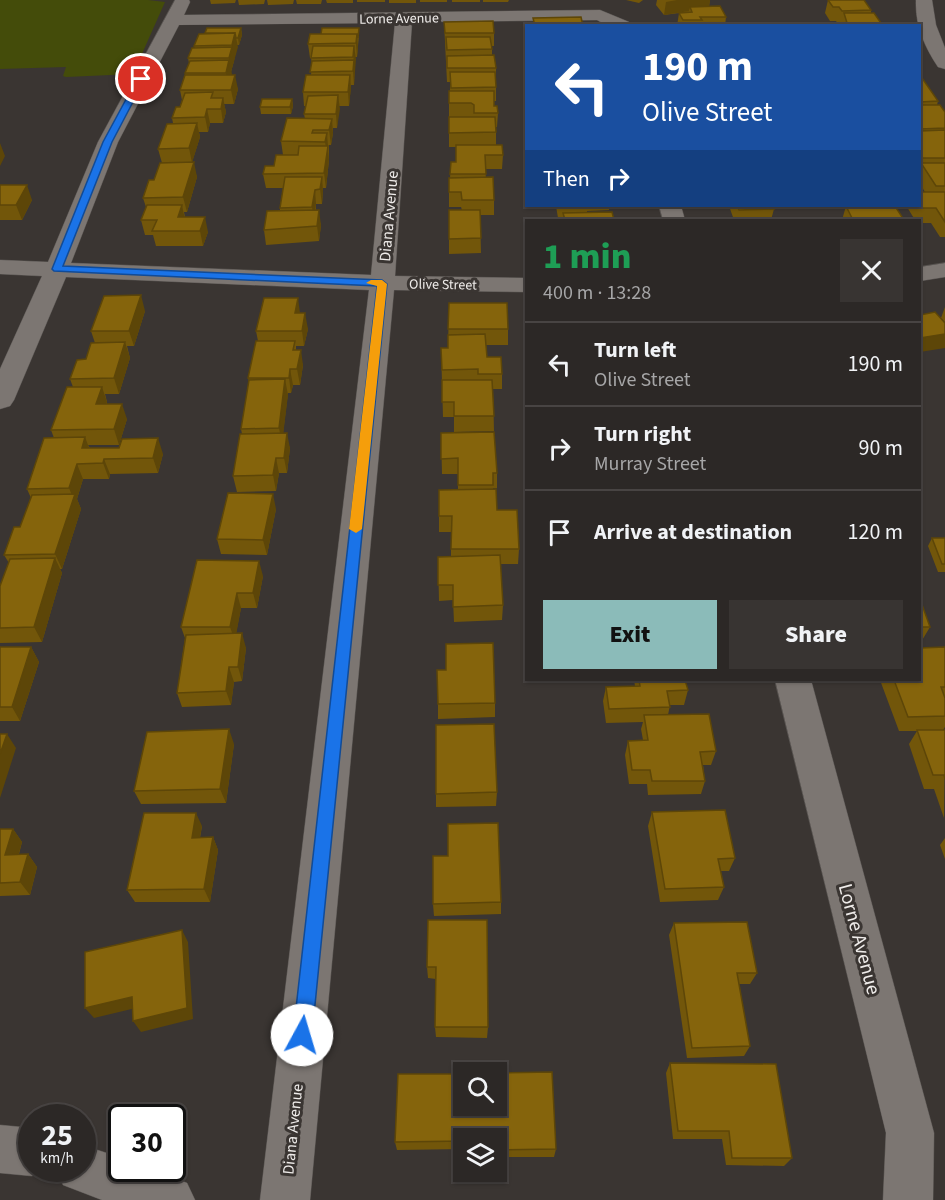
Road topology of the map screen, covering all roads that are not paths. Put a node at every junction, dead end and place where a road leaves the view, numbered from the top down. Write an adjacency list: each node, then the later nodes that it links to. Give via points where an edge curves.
1 (183, 0): 4 (street)
2 (924, 0): 6 (street, via 923,16)
3 (404, 19): 4 (street, Lorne Avenue); 5 (street, Lorne Avenue, via 600,15); 11 (street, Diana Avenue)
4 (172, 20): 8 (street, via 108,142)
5 (621, 24)
6 (945, 63)
7 (0, 267): 8 (street, Olive Street)
8 (57, 269): 11 (street, Olive Street); 13 (street)
9 (945, 270): 10 (street)
10 (921, 274)
11 (382, 284): 12 (street, Olive Street); 19 (street, Diana Avenue)
12 (525, 285)
13 (0, 400)
14 (793, 681): 20 (street, Lorne Avenue, via 910,1133)
15 (0, 1149): 16 (street)
16 (18, 1151)
17 (96, 1174): 18 (street)
18 (170, 1200)
19 (285, 1200)
20 (908, 1200)

